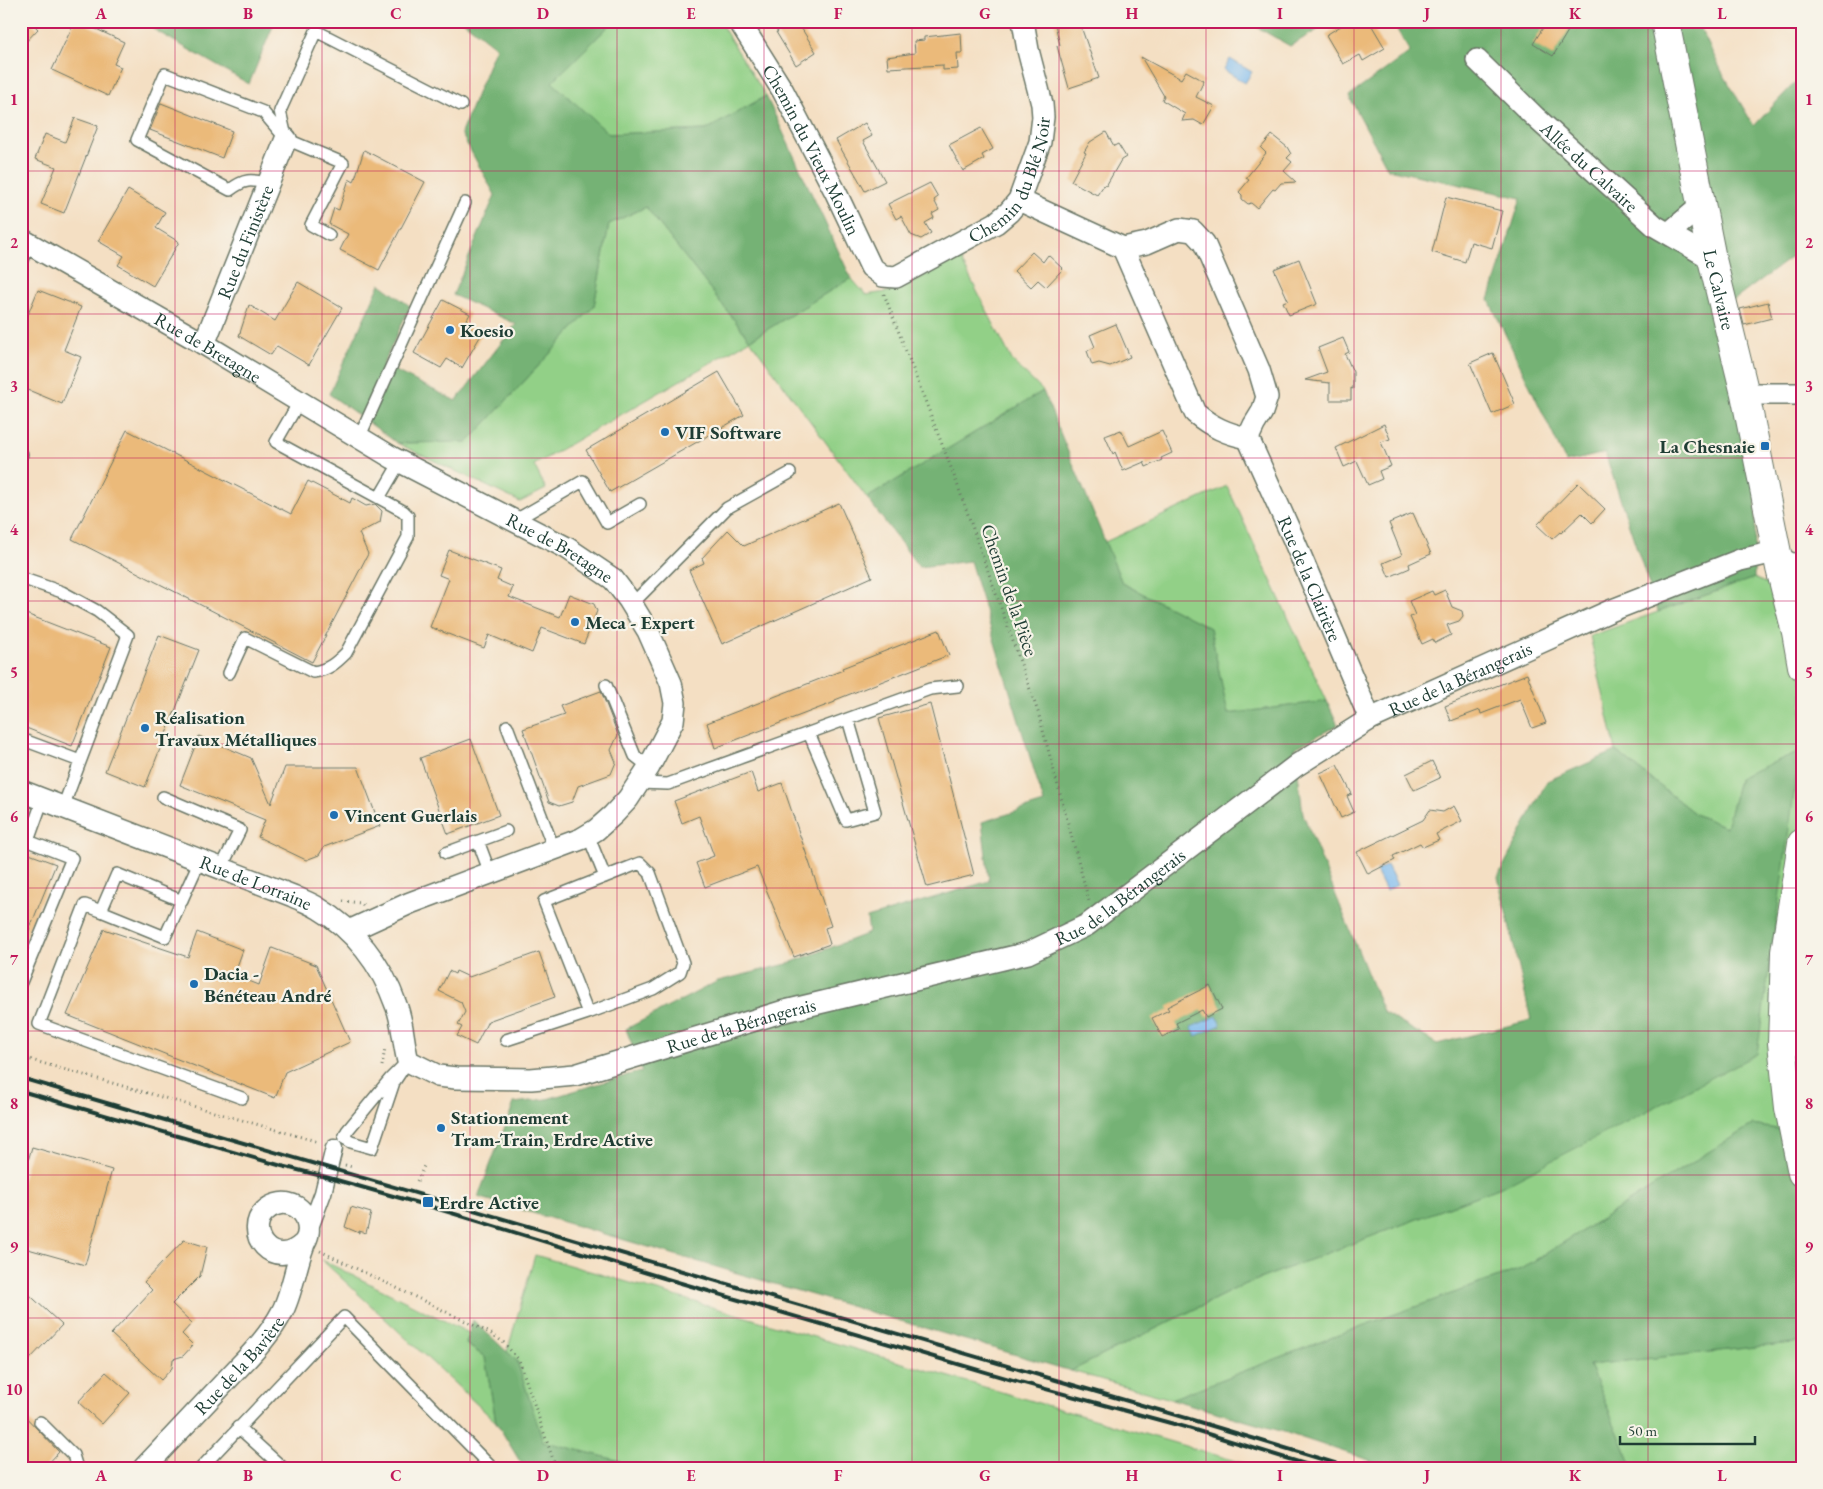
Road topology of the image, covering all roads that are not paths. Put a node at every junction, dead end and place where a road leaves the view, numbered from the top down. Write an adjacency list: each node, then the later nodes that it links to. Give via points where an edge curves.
1 (739, 21): 17 (street, Chemin du Vieux Moulin, via 783,91 871,267)
2 (1023, 21): 8 (street, Chemin du Blé Noir, via 1043,117 1040,142)
3 (1664, 21): 10 (street, Le Calvaire)
4 (1477, 60): 11 (street, Allée du Calvaire, via 1655,226)
5 (461, 105): 6 (lane, via 316,31 280,111)
6 (286, 139): 7 (street, Rue du Finistère); 7 (lane, via 263,112 165,74 137,140 230,190 240,182 254,180); 12 (lane, via 343,162 311,225)
7 (268, 184): 18 (street, Rue du Finistère)
8 (1019, 200): 14 (street); 17 (street, Chemin du Blé Noir, via 996,223 896,277)
9 (465, 203): 22 (lane)
10 (1701, 206): 11 (street); 15 (street, Le Calvaire)
11 (1669, 234): 15 (street, Allée du Calvaire)
12 (329, 235)
13 (25, 242): 16 (lane); 18 (street, Rue de Bretagne)
14 (1124, 248): 23 (street, via 1195,414 1228,434); 23 (street, via 1147,243 1179,229 1193,231 1204,243 1259,370 1267,397)
15 (1712, 259): 19 (street, Le Calvaire)
16 (21, 264)
17 (883, 276)
18 (204, 344): 21 (street, Rue de Bretagne)
19 (1745, 394): 20 (street); 29 (street, Le Calvaire)
20 (1802, 394)
21 (299, 402): 22 (street, Rue de Bretagne); 26 (lane, via 276,442)
22 (359, 438): 24 (street, Rue de Bretagne)
23 (1248, 438): 37 (street, Rue de la Clairière)
24 (400, 462): 26 (lane); 28 (street, Rue de Bretagne)
25 (790, 473): 31 (lane, via 727,508)
26 (379, 498): 33 (lane, via 408,516 408,537 346,653 325,670 314,672 246,638)
27 (640, 504): 28 (lane, via 607,523 583,481)
28 (514, 521): 31 (street, Rue de Bretagne, via 566,548 613,579)
29 (1790, 561): 32 (street, Le Calvaire); 37 (street, Rue de la Bérangerais, via 1766,554 1740,560 1610,611)
30 (21, 578): 41 (lane, via 71,597 97,611 128,635)
31 (632, 604): 42 (street, Rue de Bretagne, via 648,631 675,703 673,721)
32 (1802, 666)
33 (228, 673)
34 (606, 685): 42 (lane)
35 (958, 686): 36 (lane, via 930,689)
36 (848, 719): 39 (lane); 39 (lane, via 875,812 846,820)
37 (1370, 720): 63 (street, Rue de la Bérangerais, via 1297,765 1087,925 1028,954 781,1012 576,1075 531,1079 456,1078 438,1076)
38 (507, 726): 51 (lane)
39 (809, 733): 42 (lane, via 668,784)
40 (21, 739): 41 (lane)
41 (80, 761): 46 (lane)
42 (644, 775): 48 (street, Rue de Bretagne, via 628,799)
43 (21, 790): 45 (street, Rue de Lorraine)
44 (163, 796): 54 (lane, via 240,830)
45 (43, 799): 46 (street, Rue de Lorraine); 60 (lane, via 28,841 72,858)
46 (63, 807): 53 (street, Rue de Lorraine)
47 (506, 831): 49 (lane)
48 (588, 835): 51 (street, Rue de Bretagne); 56 (lane)
49 (478, 841): 52 (lane); 55 (lane)
50 (1802, 843): 66 (street, via 1785,952 1782,1042 1789,1108)
51 (554, 850): 55 (street, Rue de Bretagne)
52 (446, 853)
53 (200, 860): 54 (street, Rue de Lorraine); 57 (lane)
54 (221, 868): 59 (street, Rue de Lorraine, via 318,908)
55 (490, 874): 59 (street, Rue de Bretagne)
56 (605, 877): 61 (lane, via 544,901); 61 (lane, via 640,863 650,873 683,963 680,972 653,988)
57 (182, 901): 58 (lane, via 165,937); 58 (lane, via 117,874)
58 (101, 911): 64 (lane, via 85,905 39,1024)
59 (349, 931): 63 (street, Rue de Lorraine, via 379,968 397,1006)
60 (21, 982)
61 (588, 1013): 62 (lane)
62 (506, 1040)
63 (408, 1061): 65 (lane, via 348,1130); 65 (lane, via 394,1082 372,1148 351,1142)
64 (242, 1098)
65 (336, 1149): 67 (street, Rue de la Bavière)
66 (1802, 1173)
67 (306, 1239): 72 (street, Rue de la Bavière, via 283,1310 265,1339)
68 (40, 1422): 71 (lane, via 72,1455)
69 (238, 1427): 70 (lane, via 344,1317); 73 (lane); 74 (lane)
70 (487, 1466)
71 (78, 1468)
72 (144, 1468)
73 (201, 1468)
74 (283, 1468)

